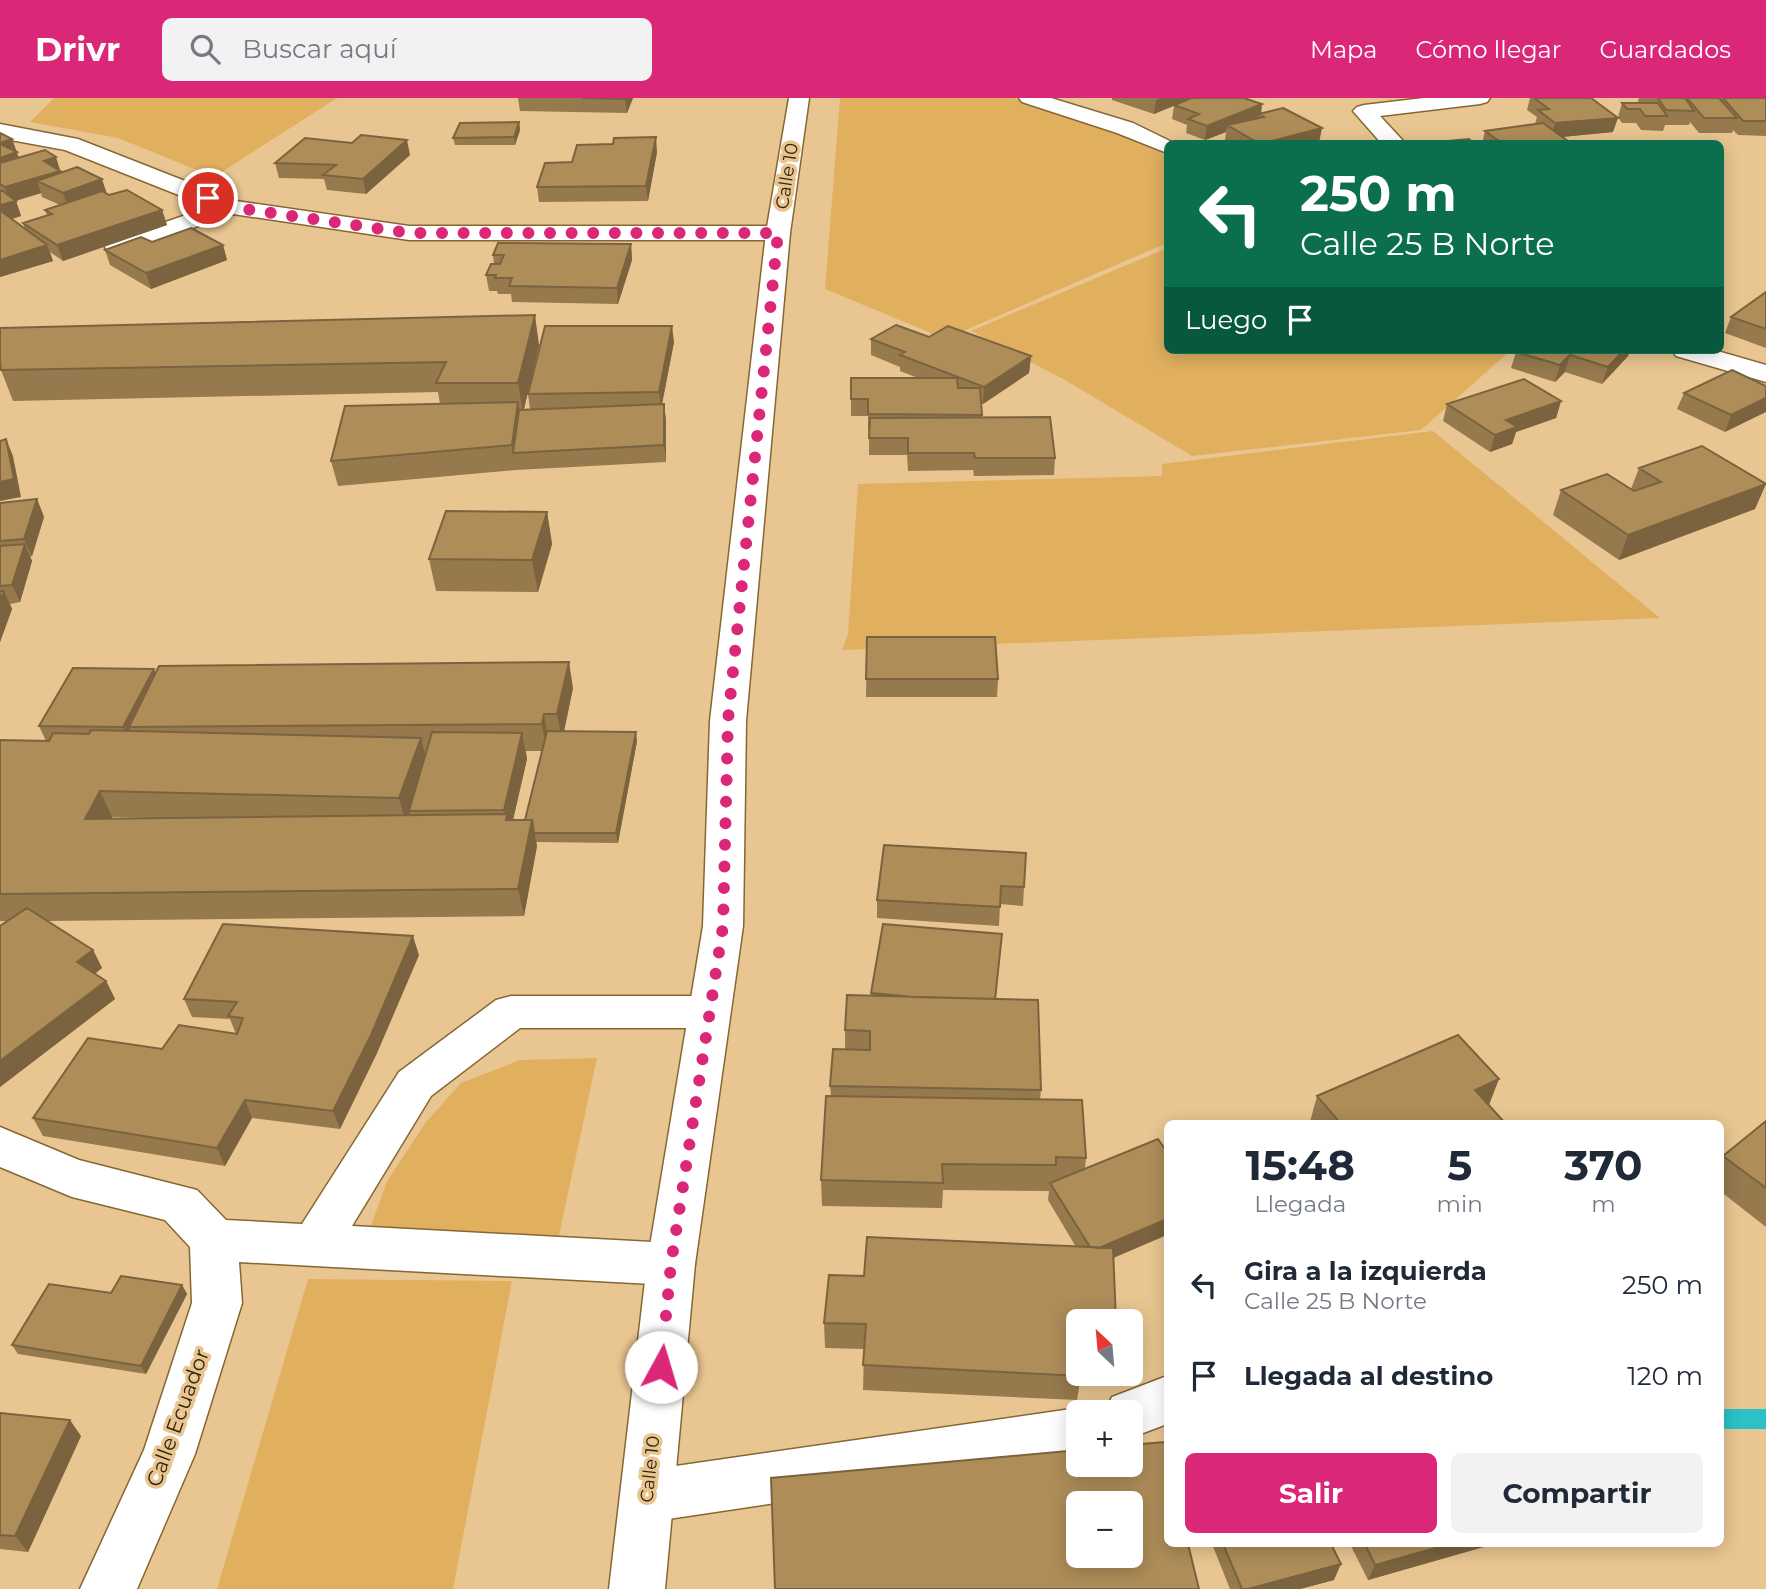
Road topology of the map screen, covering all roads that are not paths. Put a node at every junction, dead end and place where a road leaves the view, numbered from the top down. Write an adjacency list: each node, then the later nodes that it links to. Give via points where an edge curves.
1 (799, 98): 8 (street, Calle 10)
2 (1029, 98): 6 (street)
3 (1480, 98): 5 (street, via 1364,111)
4 (0, 131): 7 (street, via 70,144)
5 (1391, 140)
6 (1164, 145)
7 (231, 207): 8 (street, via 409,233); 9 (street)
8 (778, 233): 12 (street, Calle 10, via 728,720 723,926)
9 (117, 247)
10 (1699, 354): 11 (street)
11 (1766, 373)
12 (709, 1012): 15 (street, via 511,1012 415,1084); 16 (street, Calle 10)
13 (0, 1146): 14 (street, via 72,1178 180,1204)
14 (214, 1240): 15 (street); 21 (street, Calle Ecuador, via 217,1303 169,1454)
15 (315, 1245): 16 (street)
16 (671, 1264): 20 (street, Calle 10)
17 (1164, 1401): 18 (street)
18 (1143, 1408)
19 (1066, 1435): 20 (street)
20 (648, 1496): 22 (street, Calle 10)
21 (107, 1589)
22 (637, 1589)

